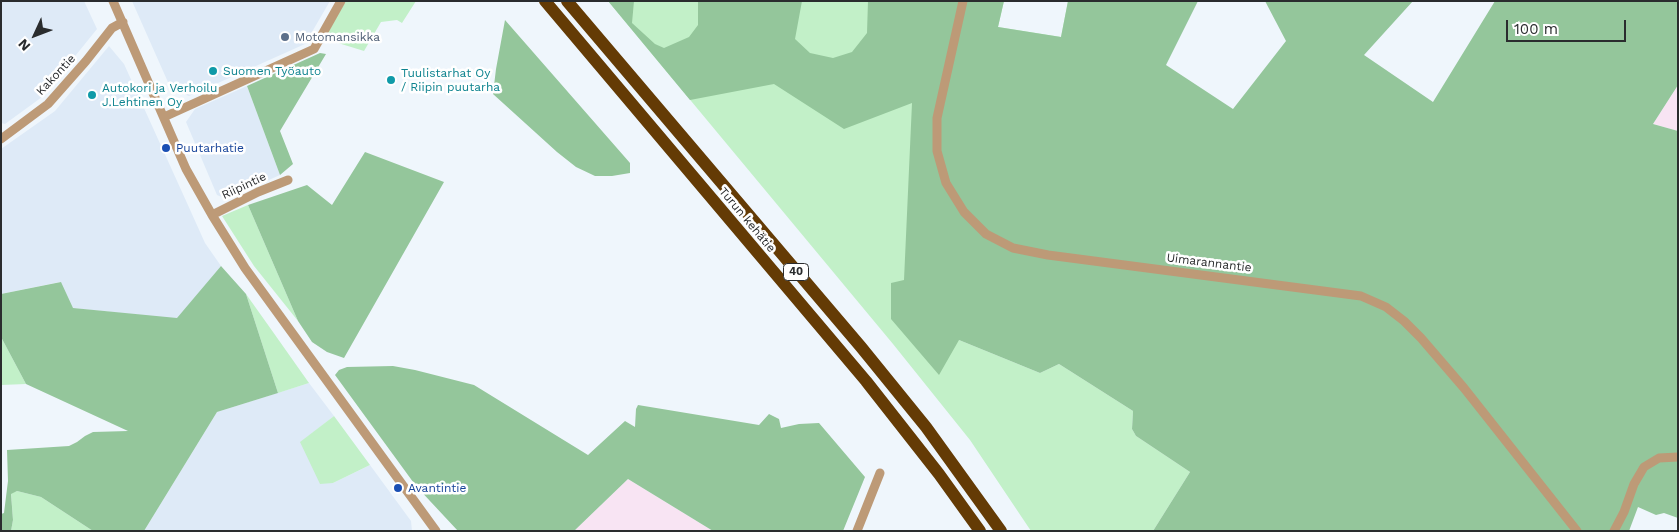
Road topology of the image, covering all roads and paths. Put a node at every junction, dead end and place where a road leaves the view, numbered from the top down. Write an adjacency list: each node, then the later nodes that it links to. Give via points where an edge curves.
1 (113, 1): 6 (street)
2 (341, 1): 7 (street, via 314,50)
3 (545, 1): 15 (highway, Turun kehätie / 40, via 866,381)
4 (569, 1): 16 (highway, Turun kehätie / 40, via 926,427)
5 (963, 1): 17 (street, Uimarannantie, via 937,118 937,150 946,183 964,212 986,234 1013,248 1048,255 1362,296 1386,307 1421,338 1464,388)
6 (123, 22): 7 (street); 8 (street, Kakontie, via 112,28 48,104)
7 (164, 117): 10 (street, via 186,169)
8 (1, 139)
9 (288, 180): 10 (street, Riipintie)
10 (212, 215): 13 (street, via 245,268)
11 (1678, 457): 18 (street, via 1659,458 1644,467)
12 (880, 473): 14 (street)
13 (436, 531)
14 (857, 531)
15 (980, 531)
16 (1001, 531)
17 (1577, 531)
18 (1614, 531)

